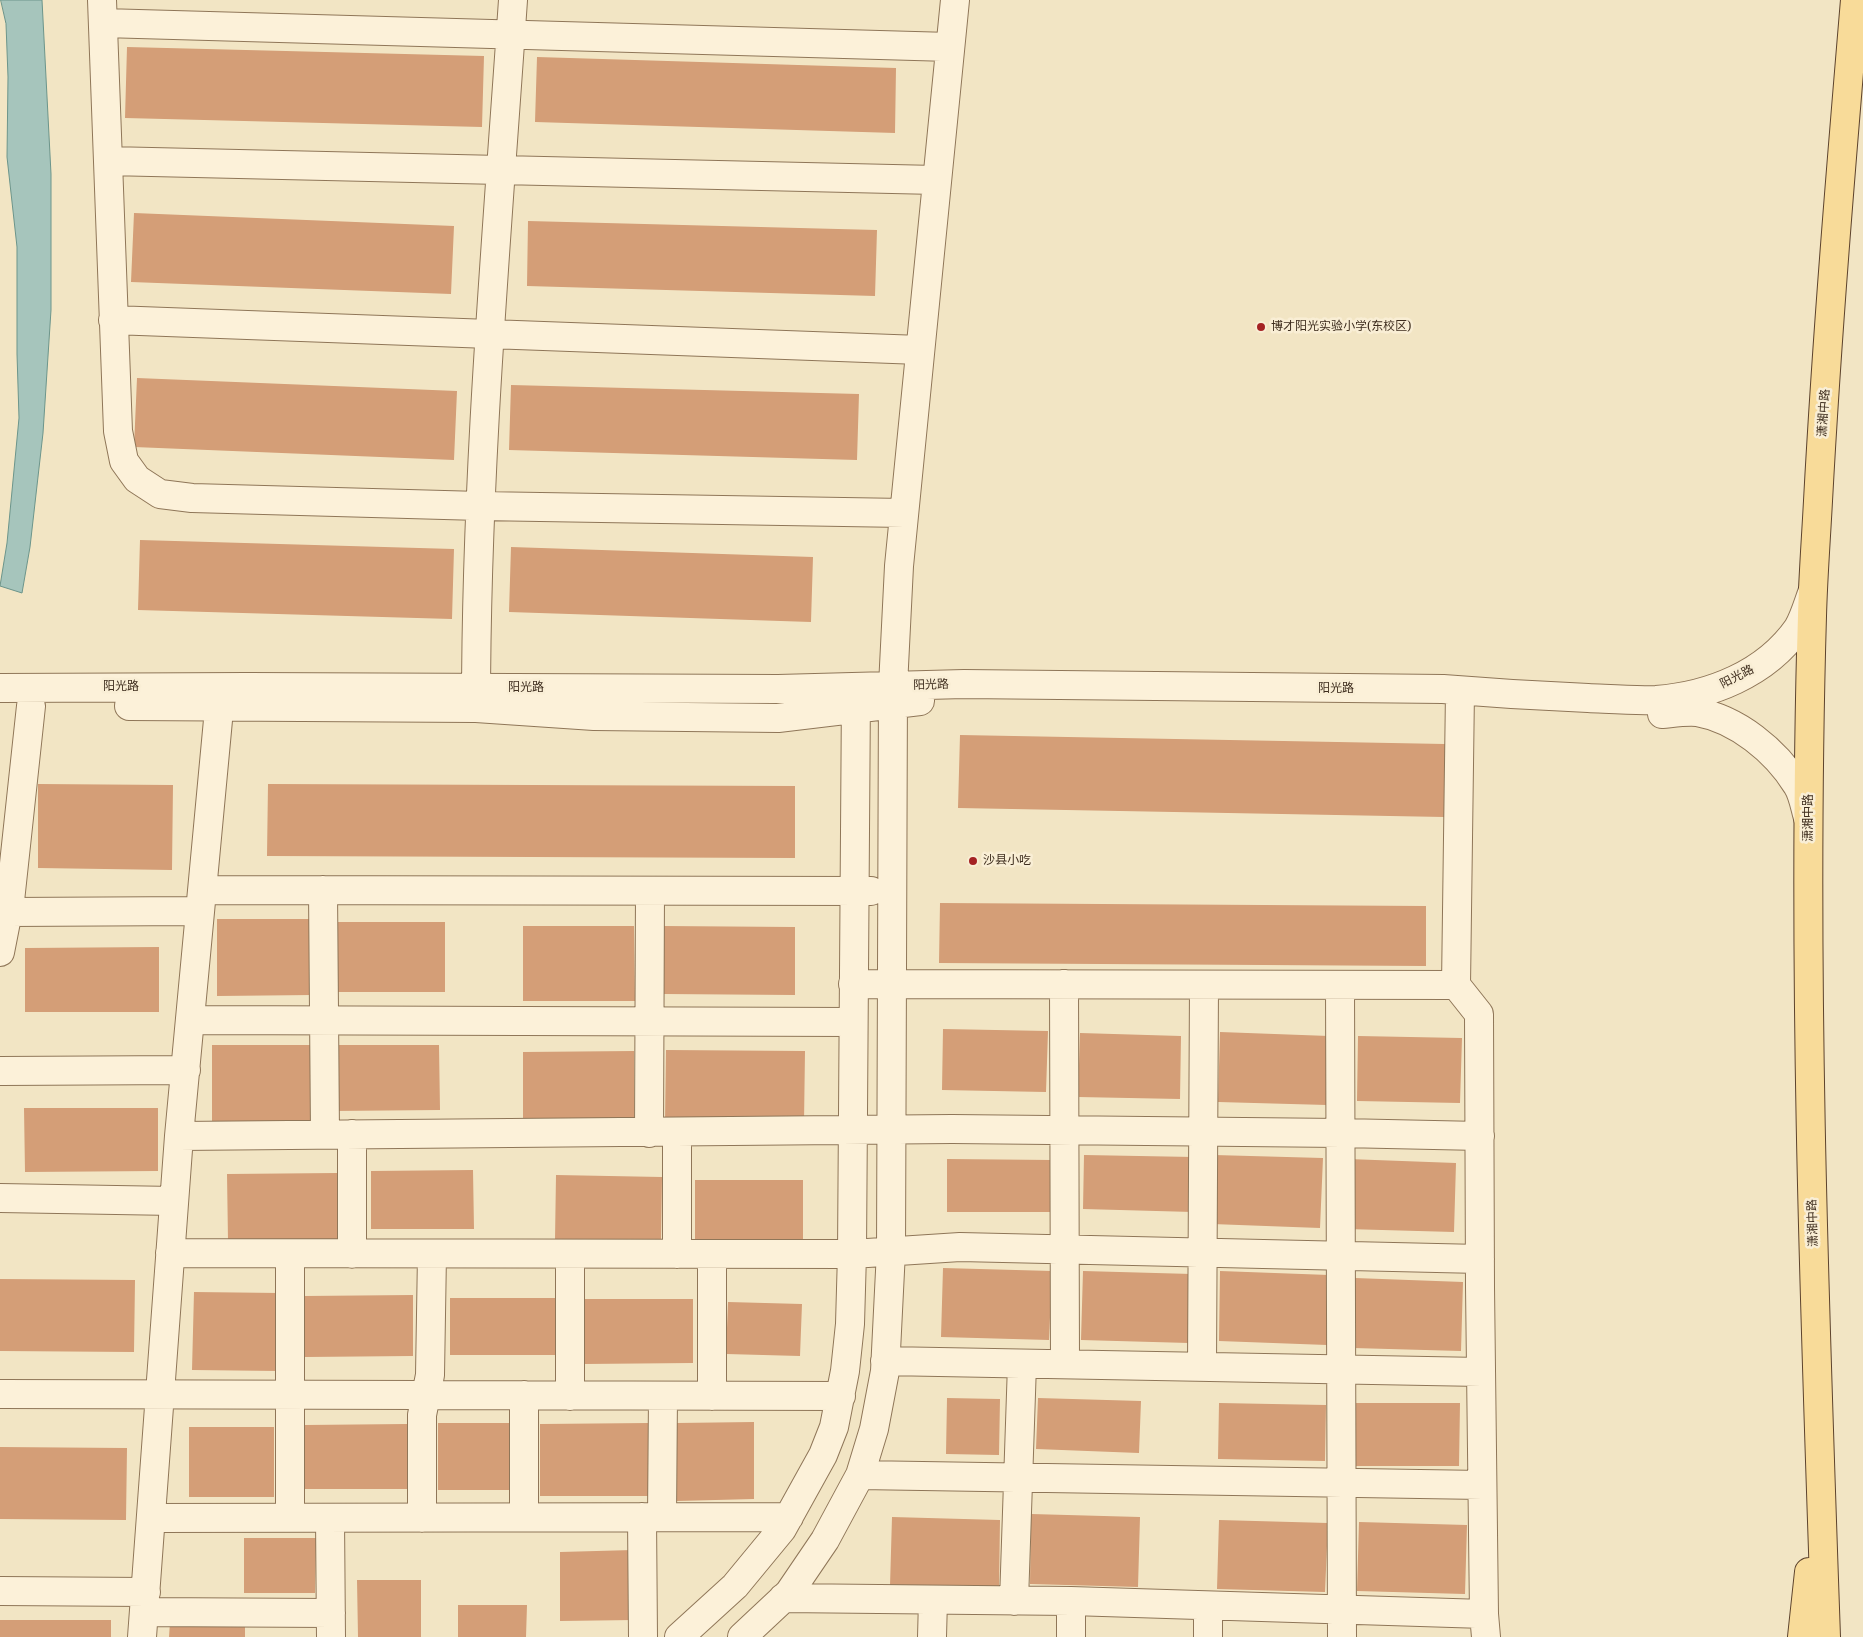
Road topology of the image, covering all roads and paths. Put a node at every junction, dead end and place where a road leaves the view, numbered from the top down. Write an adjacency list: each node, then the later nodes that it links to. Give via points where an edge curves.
1 (513, 0): 5 (street)
2 (955, 0): 6 (street)
3 (1855, 0): 15 (main road, 潇湘中路, via 1822,431)
4 (103, 12): 5 (street); 7 (street)
5 (511, 34): 6 (street); 8 (street)
6 (950, 47): 9 (street)
7 (108, 161): 8 (street); 10 (street)
8 (502, 170): 9 (street); 11 (street)
9 (936, 180): 12 (street)
10 (113, 320): 11 (street); 13 (street, via 118,431 124,461 136,479 160,494 192,498)
11 (489, 334): 12 (street); 13 (street)
12 (920, 350): 14 (street)
13 (480, 506): 14 (street); 19 (street)
14 (904, 514): 17 (street)
15 (1814, 589): 21 (street, 阳光路, via 1798,627 1783,647 1744,676 1721,687 1690,696 1655,700 1507,695); 24 (main road, 潇湘中路)
16 (0, 688): 18 (street, 阳光路)
17 (893, 695): 20 (street, 阳光路); 21 (street, 阳光路, via 964,684); 28 (street)
18 (220, 697): 19 (street, 阳光路); 23 (street, 阳光路); 29 (street)
19 (476, 698): 20 (street, 阳光路, via 778,689)
20 (855, 698): 27 (street)
21 (1460, 698): 24 (street, 阳光路, via 1506,709 1655,714 1696,712 1732,723 1760,743 1782,766 1798,786); 37 (street)
22 (0, 706): 23 (street, 阳光路)
23 (31, 706): 30 (street)
24 (1809, 819): 85 (main road, 潇湘中路, via 1811,1136)
25 (323, 890): 26 (street); 29 (street); 39 (street)
26 (650, 890): 27 (street); 40 (street)
27 (854, 890): 28 (street); 32 (street)
28 (892, 890): 33 (street)
29 (201, 900): 30 (street); 38 (street)
30 (8, 912): 31 (street)
31 (0, 952)
32 (854, 984): 33 (street); 41 (street)
33 (891, 984): 34 (street); 45 (street)
34 (1064, 984): 35 (street); 46 (street)
35 (1204, 985): 36 (street); 47 (street)
36 (1340, 985): 37 (street); 50 (street)
37 (1456, 986): 54 (street, via 1479,1014)
38 (190, 1020): 39 (street); 42 (street)
39 (324, 1020): 40 (street); 51 (street)
40 (650, 1021): 41 (street); 48 (street)
41 (853, 1022): 44 (street)
42 (186, 1070): 43 (street); 53 (street)
43 (0, 1071)
44 (852, 1131): 45 (street); 49 (street); 67 (street)
45 (891, 1131): 46 (street); 58 (street)
46 (1064, 1131): 47 (street); 57 (street)
47 (1204, 1132): 50 (street); 59 (street)
48 (649, 1133): 49 (street); 52 (street)
49 (677, 1133): 65 (street)
50 (1341, 1133): 54 (street); 68 (street)
51 (324, 1134): 52 (street); 53 (street)
52 (352, 1134): 62 (street)
53 (179, 1136): 56 (street)
54 (1480, 1136): 69 (street)
55 (0, 1198): 56 (street)
56 (174, 1201): 60 (street)
57 (1065, 1248): 58 (street, via 960,1247); 59 (street); 72 (street)
58 (891, 1251): 67 (street); 70 (street)
59 (1202, 1251): 68 (street); 73 (street)
60 (170, 1253): 61 (street); 79 (street)
61 (290, 1254): 62 (street); 80 (street)
62 (352, 1254): 63 (street)
63 (432, 1254): 64 (street); 77 (street, via 430,1375)
64 (570, 1254): 65 (street); 81 (street)
65 (677, 1254): 66 (street)
66 (712, 1254): 67 (street); 83 (street)
67 (852, 1254): 84 (street, via 850,1324)
68 (1341, 1255): 69 (street); 74 (street)
69 (1480, 1259): 75 (street)
70 (885, 1361): 71 (street); 86 (street, via 874,1429)
71 (1022, 1364): 72 (street); 87 (street)
72 (1065, 1364): 73 (street)
73 (1202, 1367): 74 (street)
74 (1341, 1370): 75 (street); 88 (street)
75 (1481, 1372): 89 (street)
76 (0, 1394): 79 (street)
77 (426, 1394): 78 (street); 80 (street); 96 (street, via 422,1415)
78 (524, 1395): 81 (street); 90 (street)
79 (161, 1396): 80 (street); 93 (street)
80 (290, 1396): 94 (street)
81 (570, 1396): 82 (street)
82 (663, 1396): 83 (street); 91 (street)
83 (712, 1396): 84 (street)
84 (840, 1396): 92 (street, via 834,1427 823,1456)
85 (1820, 1469): 114 (main road); 115 (main road, 潇湘中路)
86 (860, 1475): 87 (street); 98 (street, via 825,1540)
87 (1018, 1478): 88 (street); 100 (street)
88 (1342, 1483): 89 (street); 103 (street)
89 (1482, 1485): 106 (street)
90 (524, 1517): 91 (street); 96 (street)
91 (652, 1517): 92 (street); 107 (street)
92 (789, 1517): 108 (street, via 735,1586)
93 (152, 1518): 94 (street); 104 (street)
94 (290, 1518): 95 (street)
95 (330, 1518): 96 (street); 105 (street)
96 (422, 1518)
97 (0, 1591): 104 (street)
98 (784, 1598): 99 (street); 109 (street)
99 (932, 1600): 100 (street); 110 (street)
100 (1014, 1601): 101 (street)
101 (1071, 1601): 102 (street); 111 (street)
102 (1208, 1606): 103 (street); 112 (street)
103 (1342, 1610): 106 (street); 113 (street)
104 (144, 1614): 105 (street)
105 (331, 1625)
106 (1485, 1626)
107 (643, 1637)
108 (679, 1637)
109 (742, 1637)
110 (932, 1637)
111 (1071, 1637)
112 (1208, 1637)
113 (1342, 1637)
114 (1802, 1637)
115 (1826, 1637)

